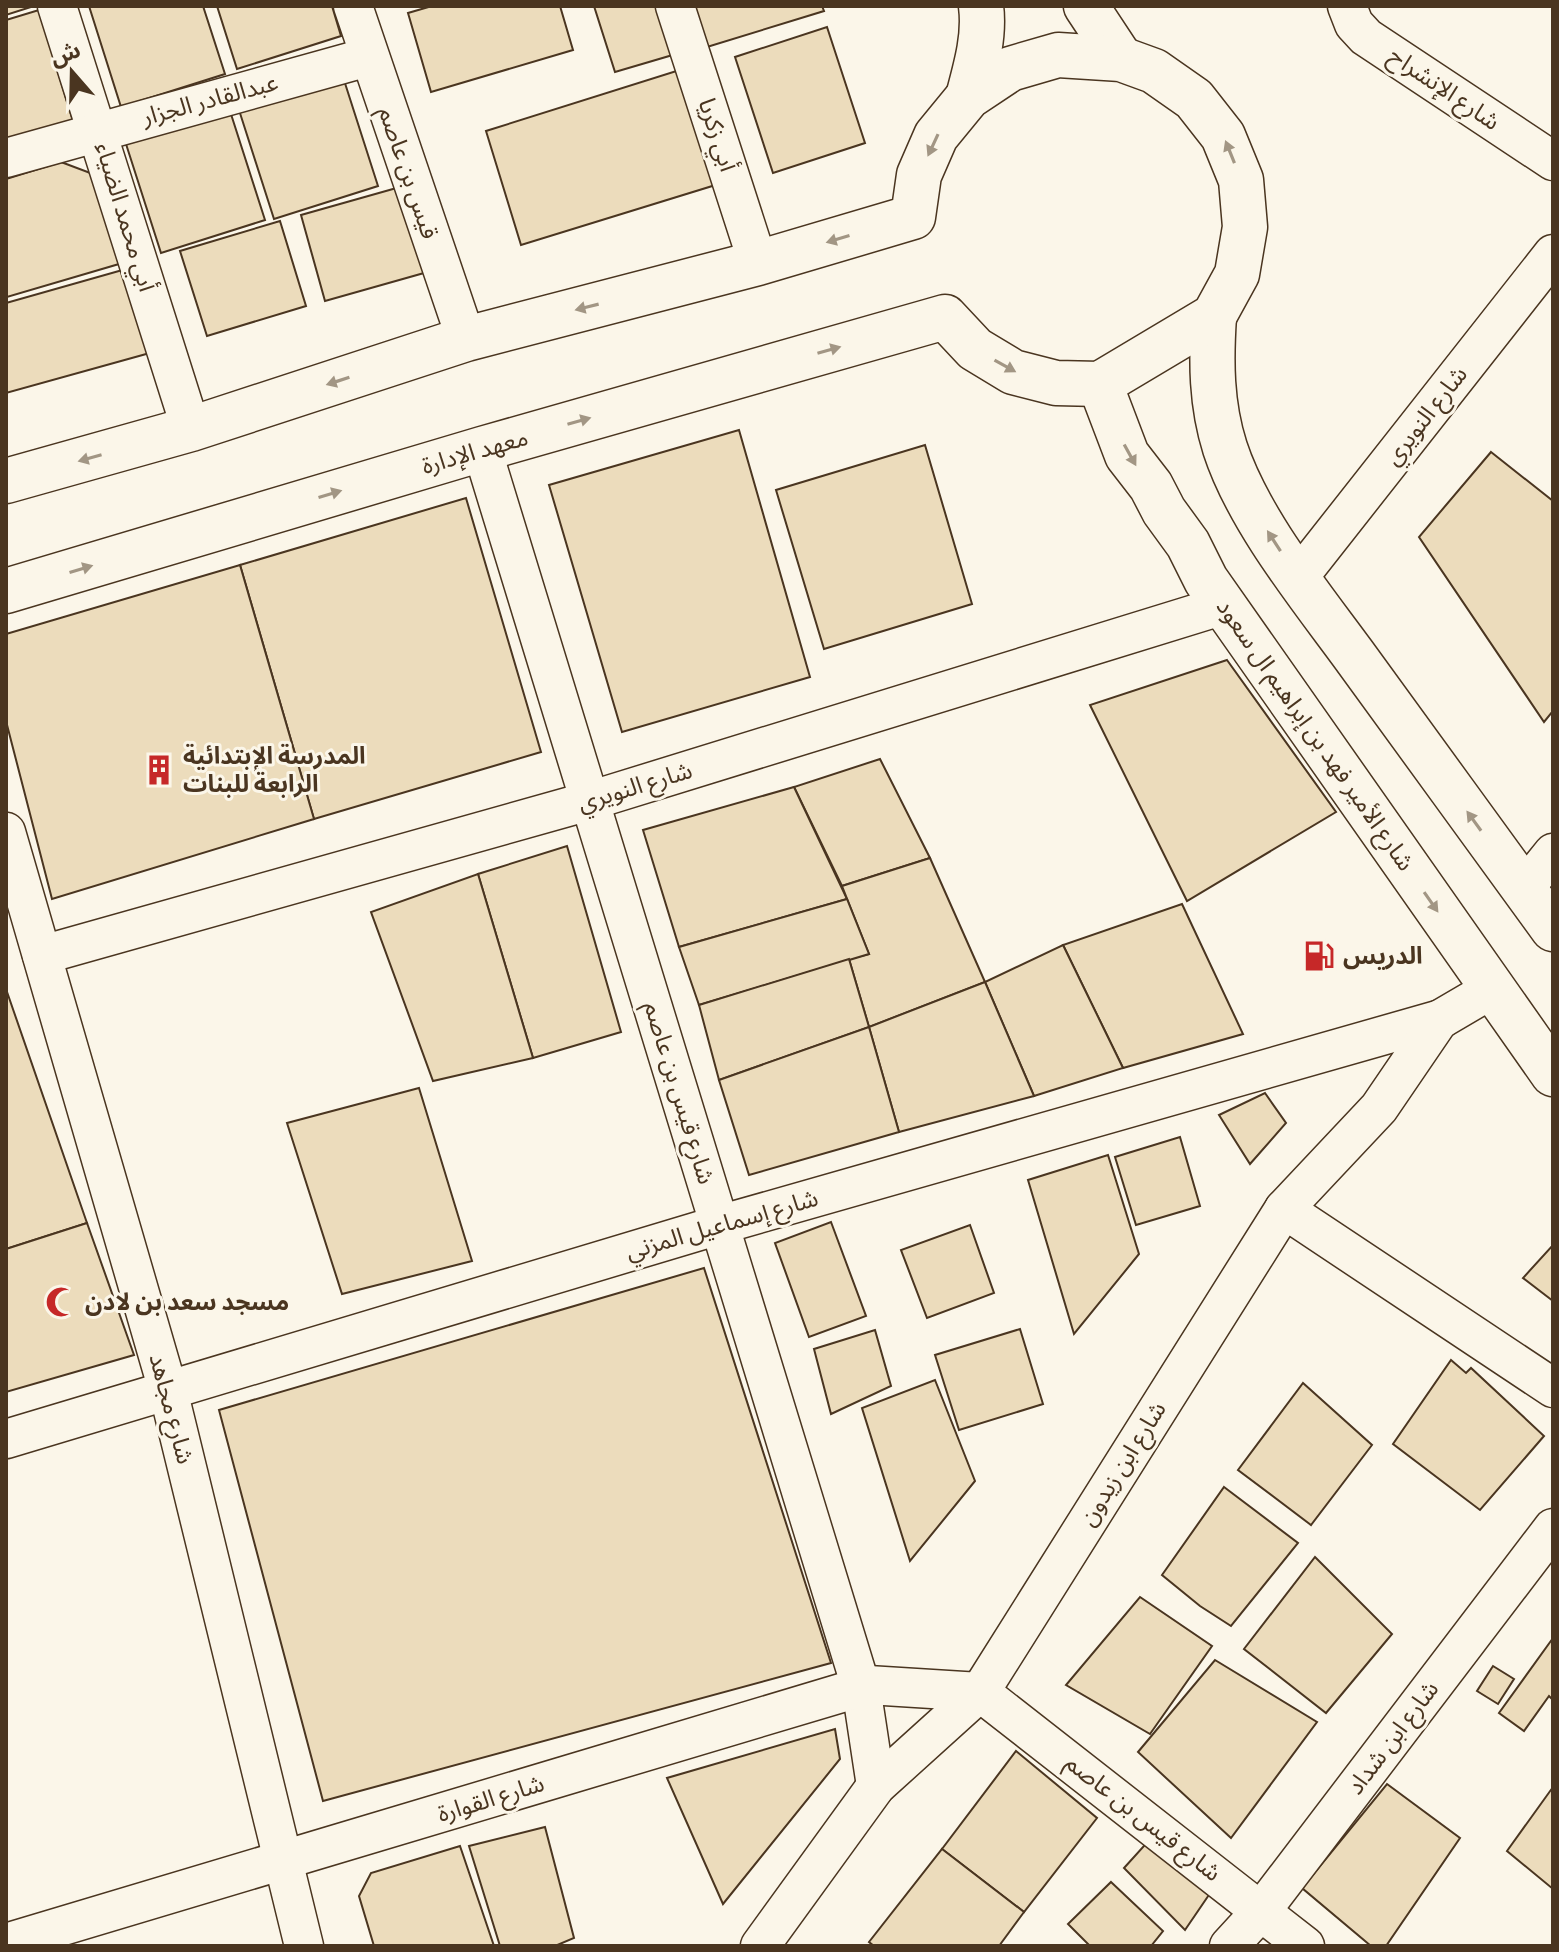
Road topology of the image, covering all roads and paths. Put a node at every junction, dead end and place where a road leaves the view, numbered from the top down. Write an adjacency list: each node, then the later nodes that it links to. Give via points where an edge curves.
1 (57, 6): 10 (street, أبي محمد الضياء)
2 (353, 6): 7 (street, قيس بن عاصم)
3 (675, 6): 14 (street, أبي زكريا)
4 (981, 6): 9 (main road)
5 (1086, 6): 8 (main road)
6 (1347, 6): 12 (street, شارع الإنشراح, via 1366,37)
7 (368, 57): 10 (street, عبدالقادر الجزار); 16 (street, قيس بن عاصم)
8 (1121, 59): 9 (main road, via 1058,55 1010,69); 15 (main road, one-way to 8, via 1237,274 1245,227 1241,180 1223,136 1194,99 1154,71)
9 (968, 97): 14 (main road, one-way to 14, via 936,136 919,175 913,217)
10 (98, 131): 11 (street, عبدالقادر الجزار); 18 (street, أبي محمد الضياء)
11 (6, 158)
12 (1553, 161)
13 (1553, 254): 21 (street, شارع النويري)
14 (758, 263): 16 (main road, one-way to 16)
15 (1214, 316): 17 (main road); 21 (main road, one-way to 15, via 1243,490 1226,449 1211,361)
16 (466, 339): 18 (main road, one-way to 18)
17 (1100, 384): 19 (main road, معهد الإدارة, one-way to 17, via 945,317 975,349 1013,372 1056,383); 23 (main road, شارع الأمير فهد بن إبراهيم ال سعود, one-way to 23, via 1127,455)
18 (191, 429): 20 (main road, one-way to 20)
19 (482, 449): 22 (main road, معهد الإدارة, one-way to 19); 24 (street, شارع قيس بن عاصم)
20 (6, 481)
21 (1298, 578): 27 (main road, one-way to 21)
22 (6, 591)
23 (1224, 605): 24 (street, شارع النويري); 30 (main road, شارع الأمير فهد بن إبراهيم ال سعود, one-way to 30)
24 (589, 801): 29 (street, شارع النويري); 34 (street, شارع قيس بن عاصم)
25 (6, 832): 29 (street, شارع مجاهد)
26 (1553, 853): 27 (street)
27 (1524, 889): 28 (main road)
28 (1553, 929)
29 (42, 955): 36 (street, شارع مجاهد)
30 (1492, 989): 31 (street, شارع ابن زيدون); 32 (main road, شارع الأمير فهد بن إبراهيم ال سعود)
31 (1441, 1019): 33 (street, شارع ابن زيدون, via 1379,1108); 34 (street, شارع إسماعيل المزني)
32 (1553, 1074)
33 (1284, 1209): 35 (street); 40 (street, شارع ابن زيدون)
34 (719, 1225): 36 (street, شارع إسماعيل المزني); 39 (street, شارع قيس بن عاصم)
35 (1553, 1388)
36 (168, 1390): 37 (street, شارع إسماعيل المزني); 42 (street, شارع مجاهد)
37 (6, 1439)
38 (1553, 1528): 43 (street, شارع ابن شداد)
39 (861, 1687): 40 (street, شارع القوارة); 41 (street, شارع قيس بن عاصم); 42 (street, شارع القوارة)
40 (980, 1692): 41 (street, شارع ابن زيدون); 43 (street, شارع قيس بن عاصم)
41 (876, 1786): 46 (street, شارع ابن زيدون)
42 (282, 1862): 44 (street, شارع القوارة); 45 (street, شارع مجاهد)
43 (1262, 1910): 47 (street, شارع ابن شداد); 48 (street, شارع قيس بن عاصم)
44 (6, 1943)
45 (304, 1946)
46 (760, 1946)
47 (1229, 1946)
48 (1305, 1946)

